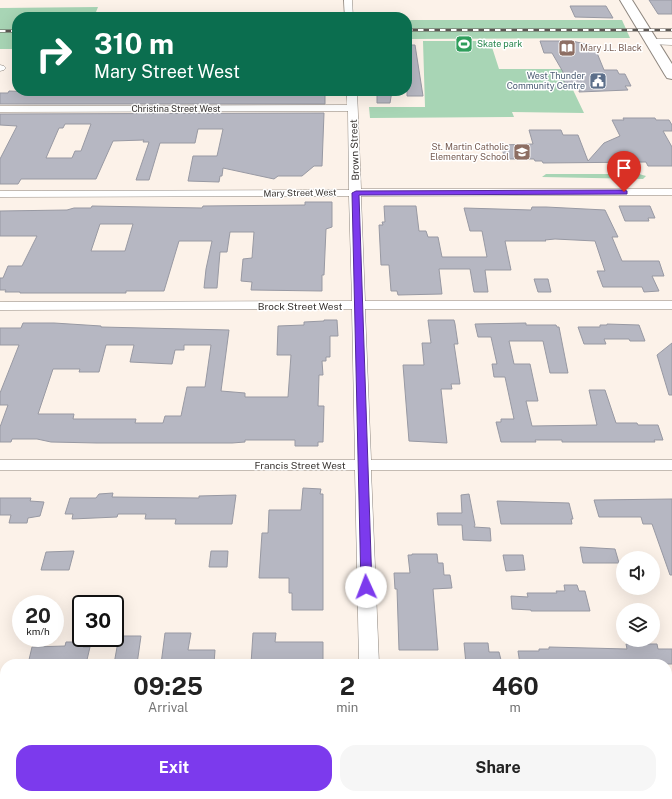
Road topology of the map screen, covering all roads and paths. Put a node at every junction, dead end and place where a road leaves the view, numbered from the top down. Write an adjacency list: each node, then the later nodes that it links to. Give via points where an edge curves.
1 (348, 0): 3 (street)
2 (626, 0): 4 (main road)
3 (349, 12)
4 (652, 42): 5 (street); 6 (main road)
5 (672, 42)
6 (672, 75)
7 (352, 96): 8 (street, Brown Street)
8 (352, 108): 9 (street, Christina Street West); 11 (street, Brown Street)
9 (0, 109)
10 (672, 192): 11 (street, Mary Street West)
11 (356, 193): 12 (street, Mary Street West); 15 (street, Brown Street)
12 (0, 194)
13 (672, 305): 15 (street, Brock Street West)
14 (0, 306): 15 (street, Brock Street West)
15 (358, 306): 17 (street, Brown Street)
16 (0, 465): 17 (street, Francis Street West)
17 (362, 465): 18 (street, Francis Street West); 19 (street, Brown Street)
18 (672, 465)
19 (369, 659)

